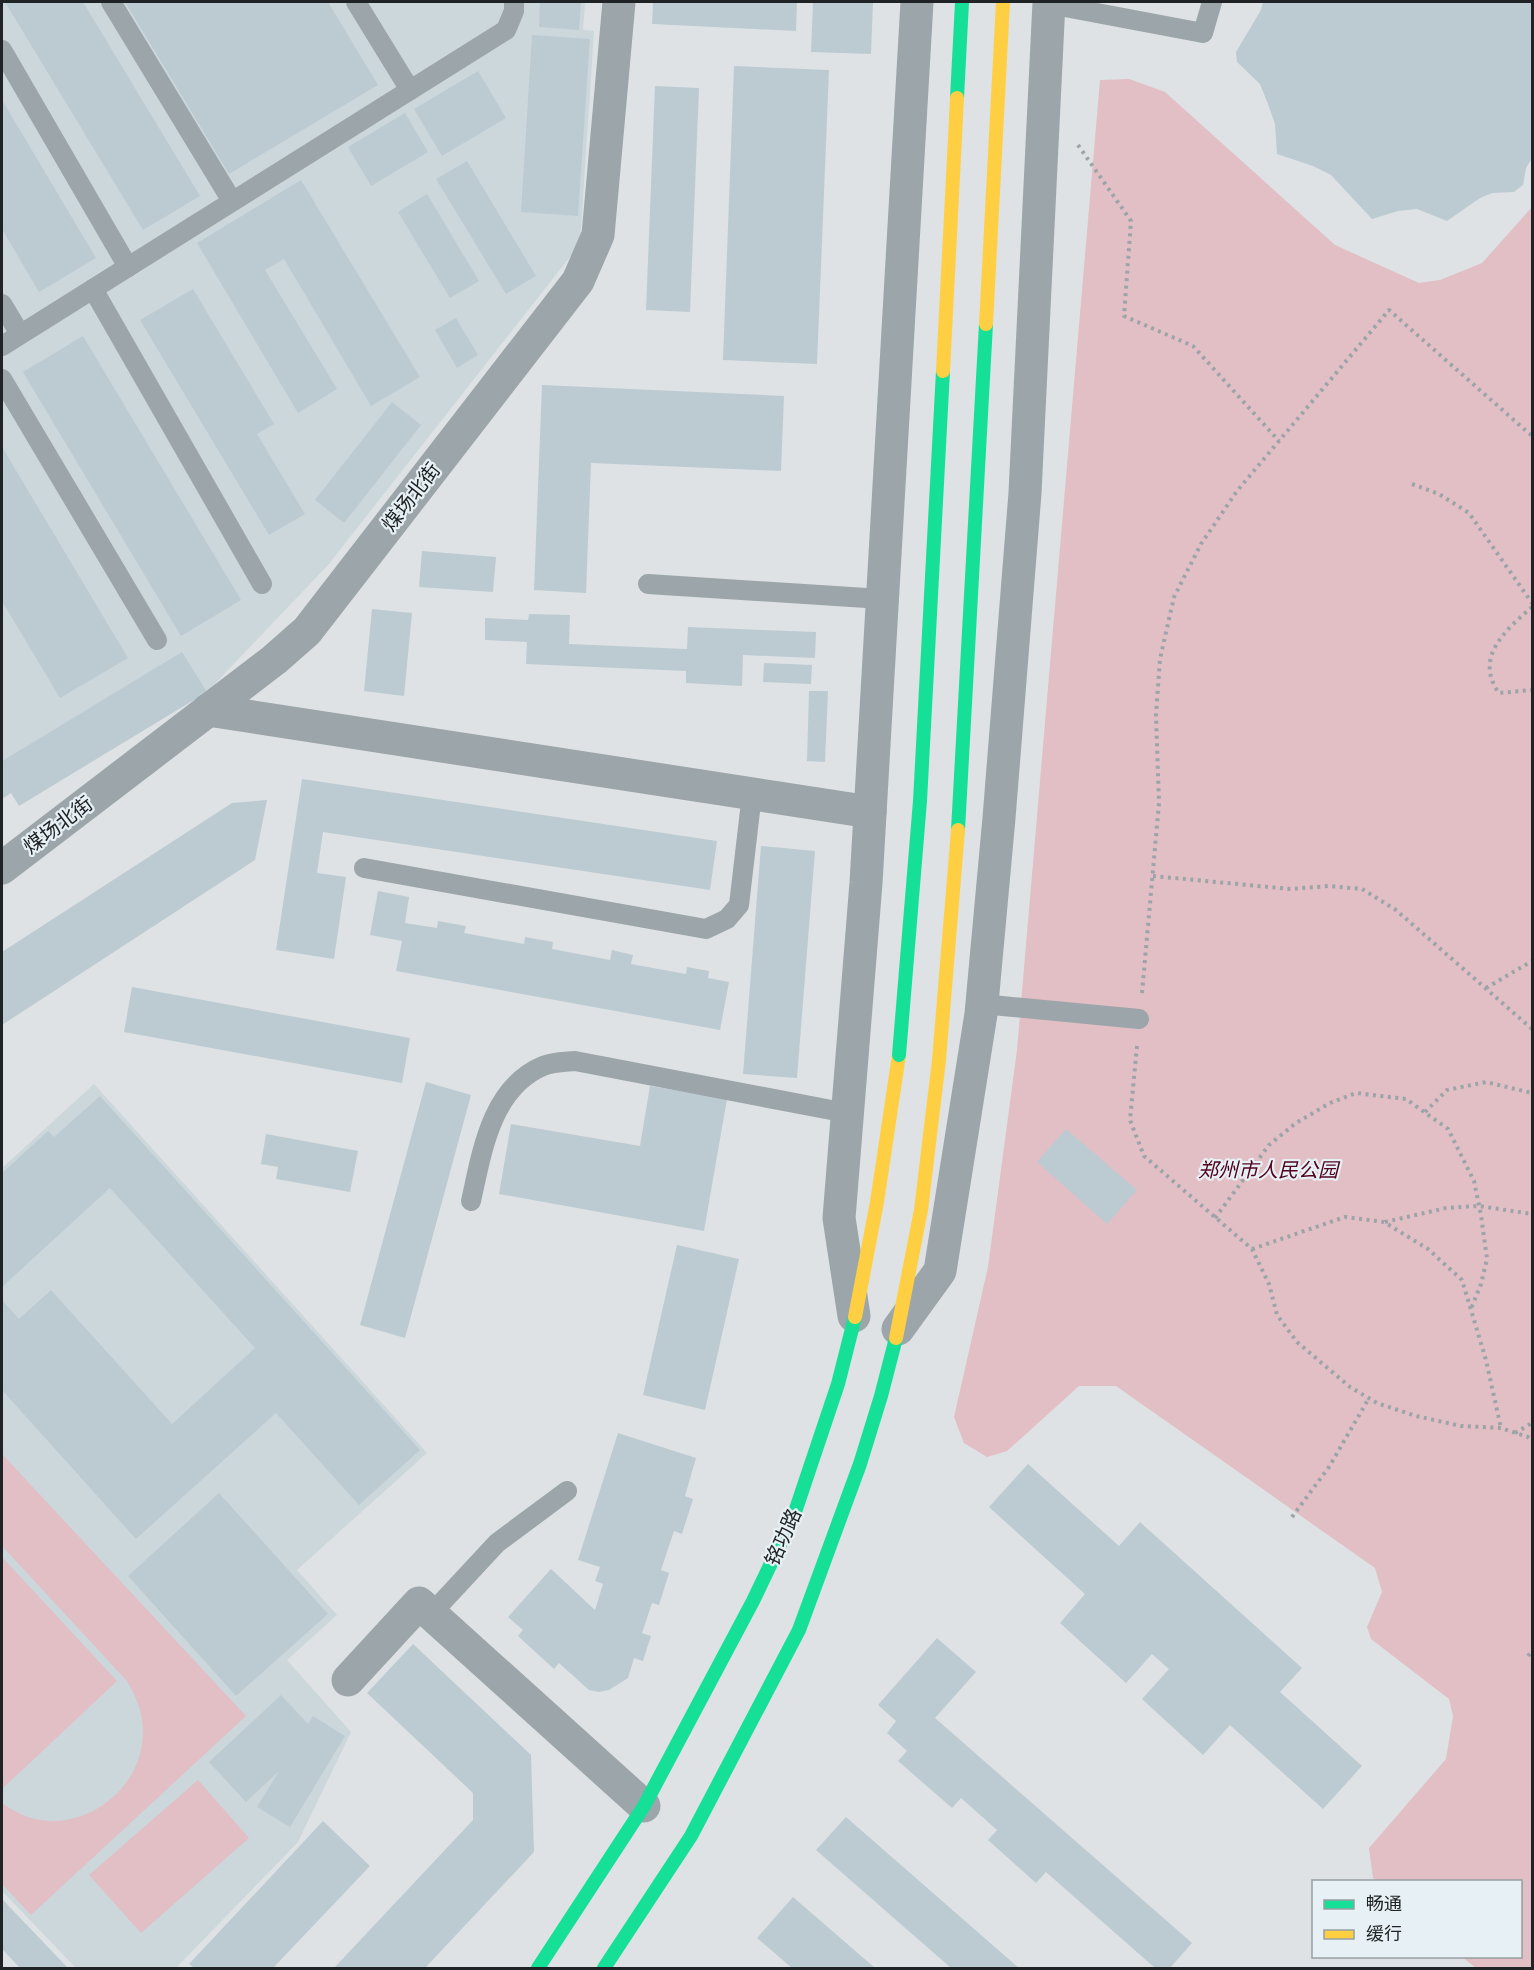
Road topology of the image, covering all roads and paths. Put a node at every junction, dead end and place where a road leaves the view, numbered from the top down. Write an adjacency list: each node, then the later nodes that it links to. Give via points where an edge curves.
1 (111, 2): 13 (lane)
2 (356, 2): 11 (lane)
3 (514, 2): 11 (lane, via 506,30)
4 (619, 2): 29 (street, 煤场北街, via 598,235 578,281 307,632)
5 (917, 2): 25 (street)
6 (962, 2): 50 (main road, 铭功路, bridge, via 921,789 899,1055)
7 (1003, 2): 51 (main road, bridge, via 960,805 939,1060 921,1210)
8 (1212, 2): 9 (lane, via 1203,33)
9 (1049, 3): 12 (street)
10 (2, 50): 14 (lane)
11 (410, 90): 13 (lane)
12 (1043, 119): 21 (path, via 1078,145 1131,221 1124,316 1193,346); 37 (street, via 1025,493)
13 (232, 201): 14 (lane)
14 (128, 267): 15 (lane)
15 (93, 289): 17 (lane); 23 (lane)
16 (2, 304): 17 (lane)
17 (20, 334): 18 (lane)
18 (2, 346)
19 (2, 379): 27 (lane)
20 (1533, 436): 21 (path, via 1389,310)
21 (1279, 441): 34 (path, via 1201,544 1174,597 1160,659 1156,715 1159,803)
22 (1412, 484): 26 (path, via 1439,494 1469,513)
23 (262, 584)
24 (648, 584): 25 (lane)
25 (882, 600): 31 (street)
26 (1533, 605): 28 (path, via 1494,645 1489,672 1499,693)
27 (157, 640)
28 (1533, 690)
29 (208, 710): 30 (street); 32 (street, 煤场北街)
30 (752, 794): 31 (street); 33 (lane, via 739,905 727,919 706,929)
31 (870, 812): 42 (street)
32 (2, 868)
33 (364, 868)
34 (1153, 876): 36 (path, via 1290,889 1362,889 1396,910); 38 (path)
35 (1533, 961): 36 (path)
36 (1486, 988): 39 (path)
37 (981, 1004): 38 (lane); 51 (street, via 940,1271)
38 (1139, 1019): 46 (path, via 1130,1120 1144,1156)
39 (1533, 1029)
40 (1533, 1093): 41 (path, via 1486,1082 1447,1090)
41 (1425, 1112): 44 (path, via 1448,1129 1474,1181); 46 (path, via 1406,1099 1356,1093 1330,1103 1269,1145)
42 (847, 1113): 43 (lane, via 575,1061 546,1065 525,1075 501,1104 488,1130); 50 (street, via 838,1218)
43 (471, 1200)
44 (1479, 1206): 45 (path); 47 (path, via 1446,1208); 49 (path, via 1487,1259)
45 (1533, 1214)
46 (1215, 1218): 48 (path)
47 (1384, 1222): 48 (path, via 1346,1216); 49 (path, via 1428,1249 1462,1280)
48 (1252, 1249): 52 (path, via 1269,1284 1277,1315 1297,1342)
49 (1472, 1309): 54 (path)
50 (855, 1319): 63 (main road, 铭功路, via 794,1515)
51 (898, 1329): 65 (main road, via 860,1464 799,1630 691,1836)
52 (1369, 1398): 54 (path, via 1416,1416); 58 (path, via 1329,1467)
53 (1533, 1423): 55 (path)
54 (1501, 1428): 55 (path)
55 (1515, 1433): 56 (path)
56 (1533, 1441)
57 (567, 1491): 59 (lane, via 497,1543)
58 (1292, 1517)
59 (431, 1614): 62 (street, via 419,1603); 63 (street)
60 (1533, 1651): 61 (path)
61 (1528, 1656)
62 (348, 1680)
63 (644, 1806): 64 (main road, 铭功路)
64 (538, 1968)
65 (604, 1968)

